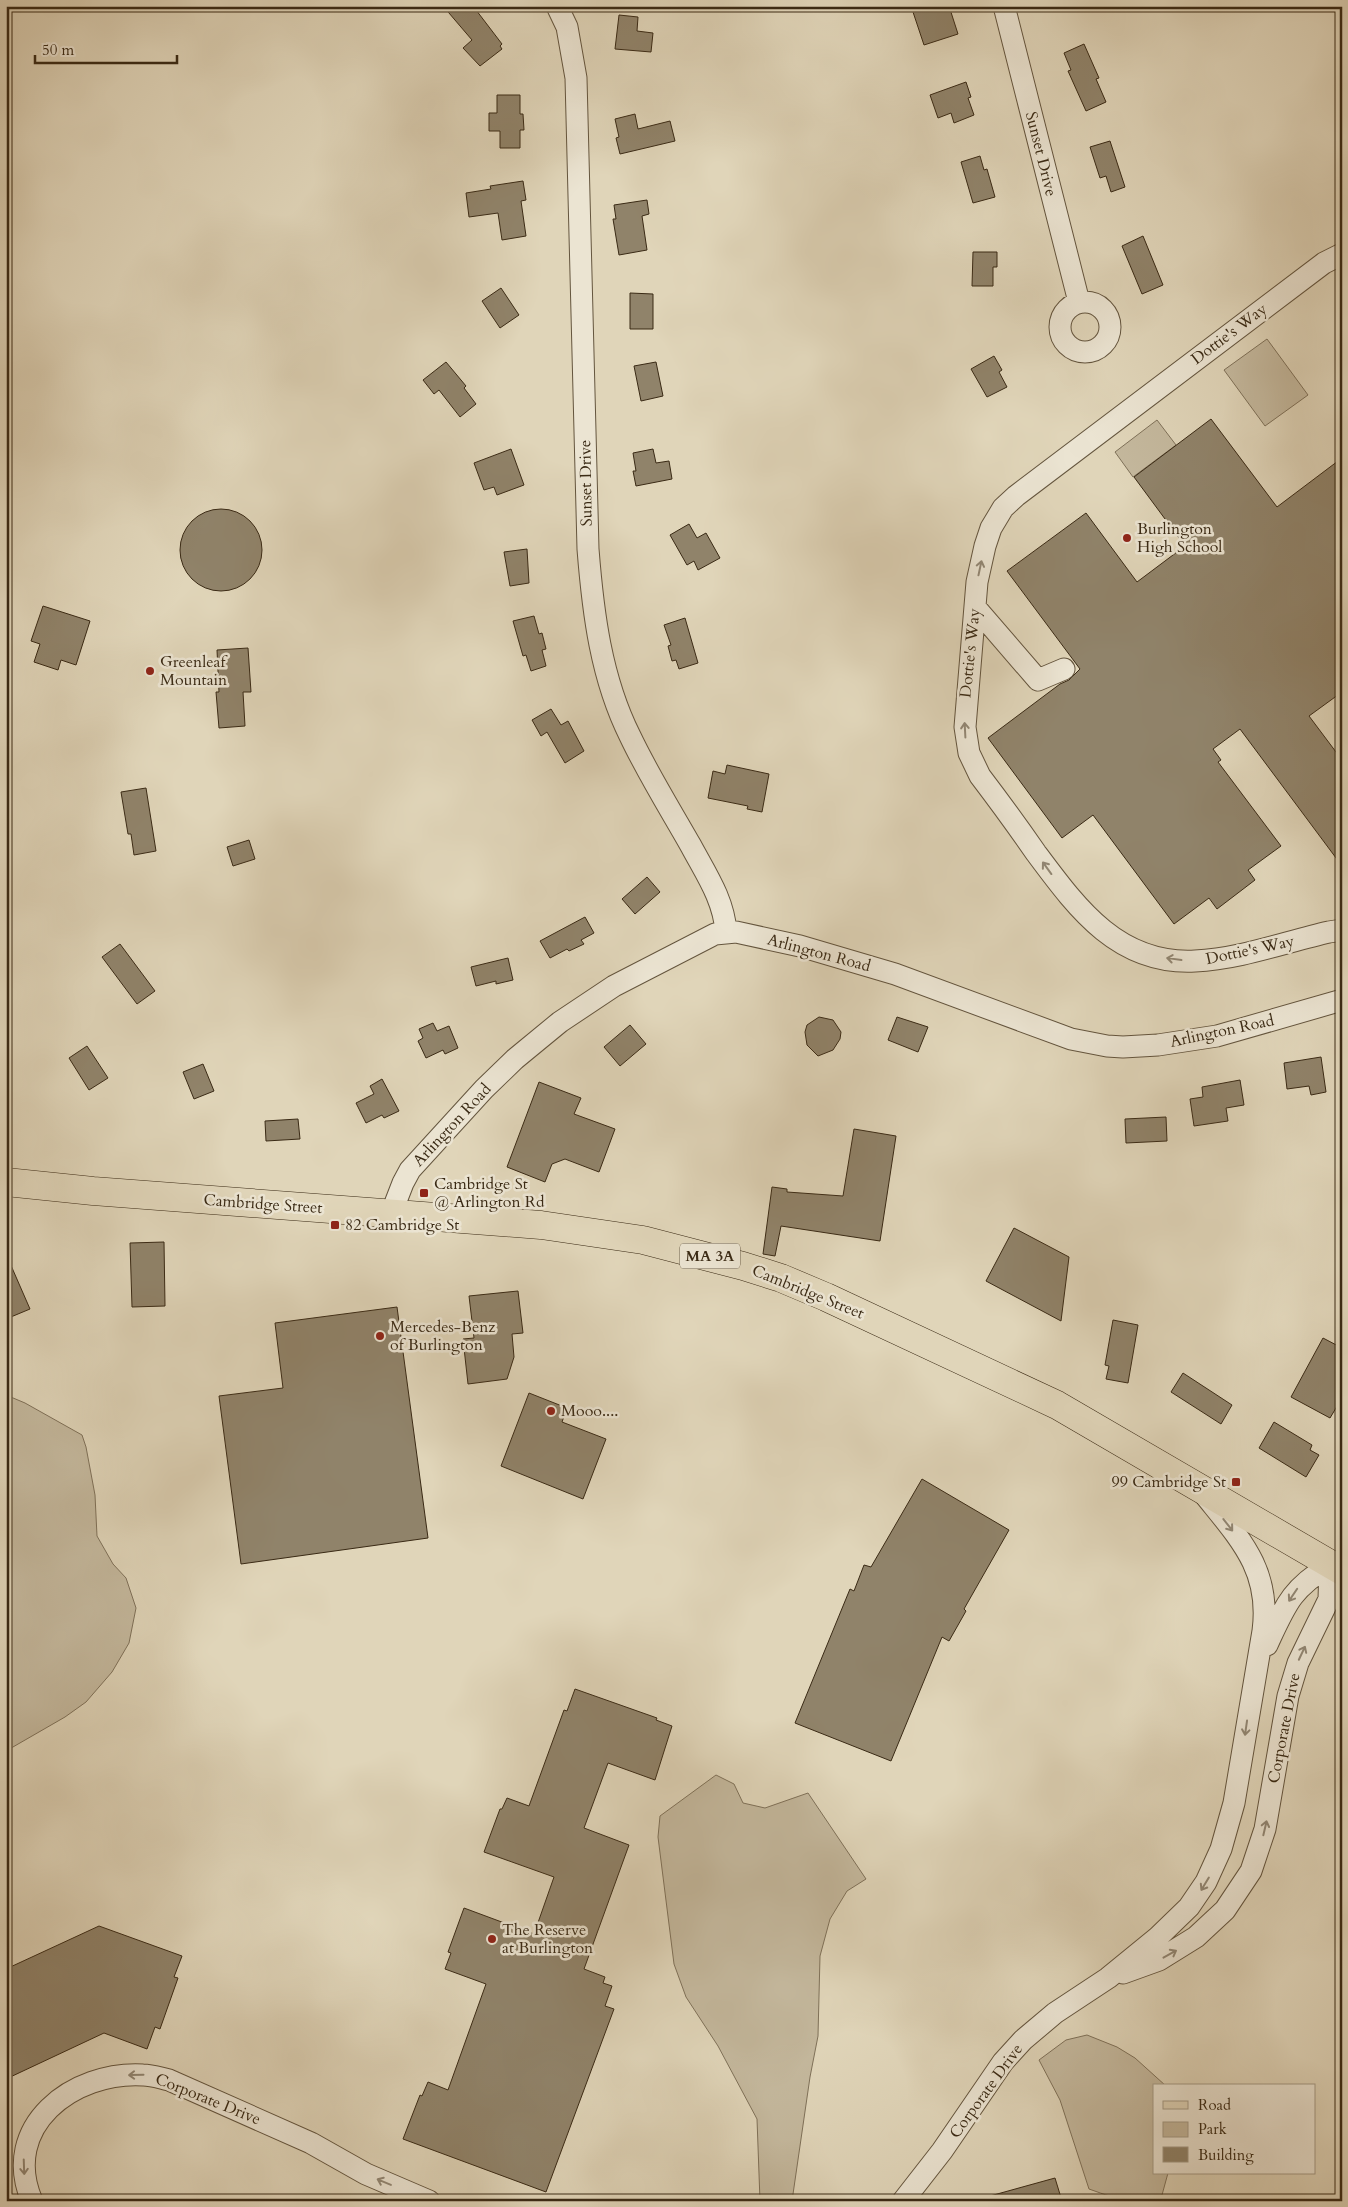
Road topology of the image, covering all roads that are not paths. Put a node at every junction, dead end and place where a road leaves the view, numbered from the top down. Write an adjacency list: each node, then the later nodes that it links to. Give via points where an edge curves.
1 (557, 6): 8 (street, Sunset Drive, via 567,28 576,78 588,549 596,625 624,724 714,887 725,917)
2 (1004, 6): 4 (street, Sunset Drive)
3 (1342, 254): 5 (street, Dottie's Way, one-way to 3, via 985,546 1004,508 1016,496 1324,263)
4 (1078, 302)
5 (975, 607): 6 (street, via 1038,680); 7 (street, Dottie's Way, one-way to 5, via 1223,957 1187,961 1142,952 1098,928 1060,885 980,776 969,753 964,727)
6 (1064, 669)
7 (1342, 930)
8 (726, 932): 9 (street, Arlington Road, via 766,938 885,971 1071,1039 1107,1046 1158,1045 1217,1036); 11 (street, Arlington Road, via 707,937 614,986 539,1039 484,1089 412,1168 402,1183)
9 (1342, 1000)
10 (6, 1182): 11 (main road, Cambridge Street / MA 3A)
11 (391, 1214): 12 (main road, Cambridge Street / MA 3A, via 540,1225 606,1234 687,1250 772,1276 844,1305 1023,1388 1090,1422)
12 (1198, 1486): 13 (main road, Cambridge Street / MA 3A); 14 (street, Corporate Drive, one-way to 14, via 1249,1552 1263,1588 1264,1619)
13 (1336, 1568): 14 (street, Corporate Drive, one-way to 14, via 1311,1576 1294,1593 1264,1653); 15 (street, Corporate Drive, one-way to 13, via 1159,1960 1188,1943 1225,1910 1251,1871 1265,1829 1288,1696 1298,1663 1328,1599)
14 (1250, 1696): 15 (street, Corporate Drive, one-way to 15, via 1234,1803 1216,1864 1182,1914)
15 (1108, 1978): 18 (street, Corporate Drive, via 1055,2013 1018,2046)
16 (32, 2201): 17 (street, Corporate Drive, one-way to 16, via 366,2174 311,2143 169,2080 143,2074 119,2076 76,2089 44,2112 31,2132 24,2155 25,2179)
17 (429, 2201)
18 (903, 2201)

